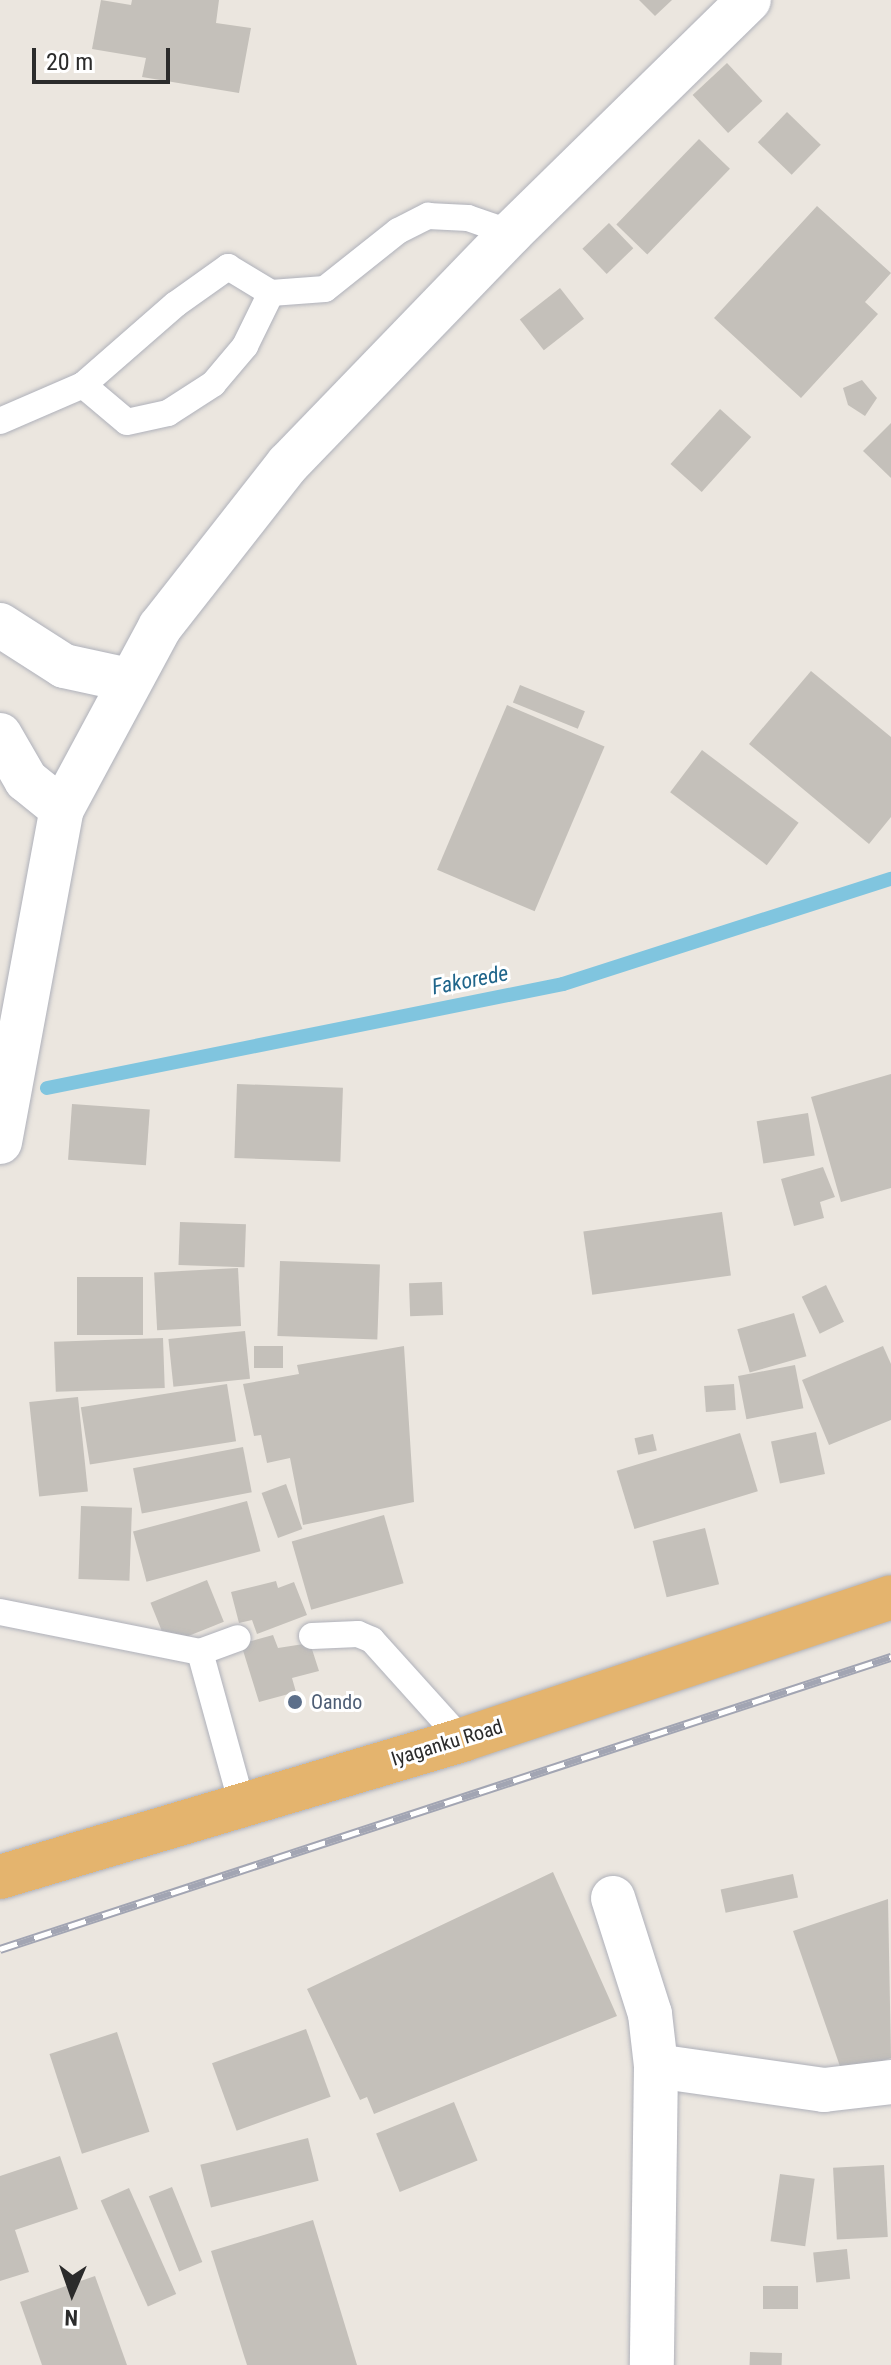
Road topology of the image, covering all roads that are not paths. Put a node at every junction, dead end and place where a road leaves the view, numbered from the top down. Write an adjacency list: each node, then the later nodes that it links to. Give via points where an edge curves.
1 (749, 0): 2 (street)
2 (511, 233): 3 (lane, via 468,218 428,216 398,231 325,289); 7 (street, via 288,464 160,627)
3 (271, 293): 4 (lane, via 228,267 176,304); 4 (lane, via 245,346 213,384 168,413 127,422)
4 (83, 385): 5 (lane)
5 (0, 421)
6 (0, 625): 7 (street, via 64,666)
7 (128, 680): 9 (street)
8 (0, 735): 9 (street, via 26,780)
9 (62, 809): 10 (street)
10 (0, 1142)
11 (891, 1597): 16 (highway, Iyaganku Road)
12 (0, 1612): 15 (lane)
13 (312, 1636): 16 (lane, via 358,1634 372,1640)
14 (238, 1638): 15 (lane)
15 (200, 1652): 17 (lane)
16 (462, 1740): 17 (highway, Iyaganku Road)
17 (242, 1805): 18 (highway, Iyaganku Road)
18 (0, 1877)
19 (613, 1898): 20 (street, via 650,2014)
20 (656, 2066): 21 (street, via 824,2090); 22 (street)
21 (891, 2082)
22 (652, 2365)

